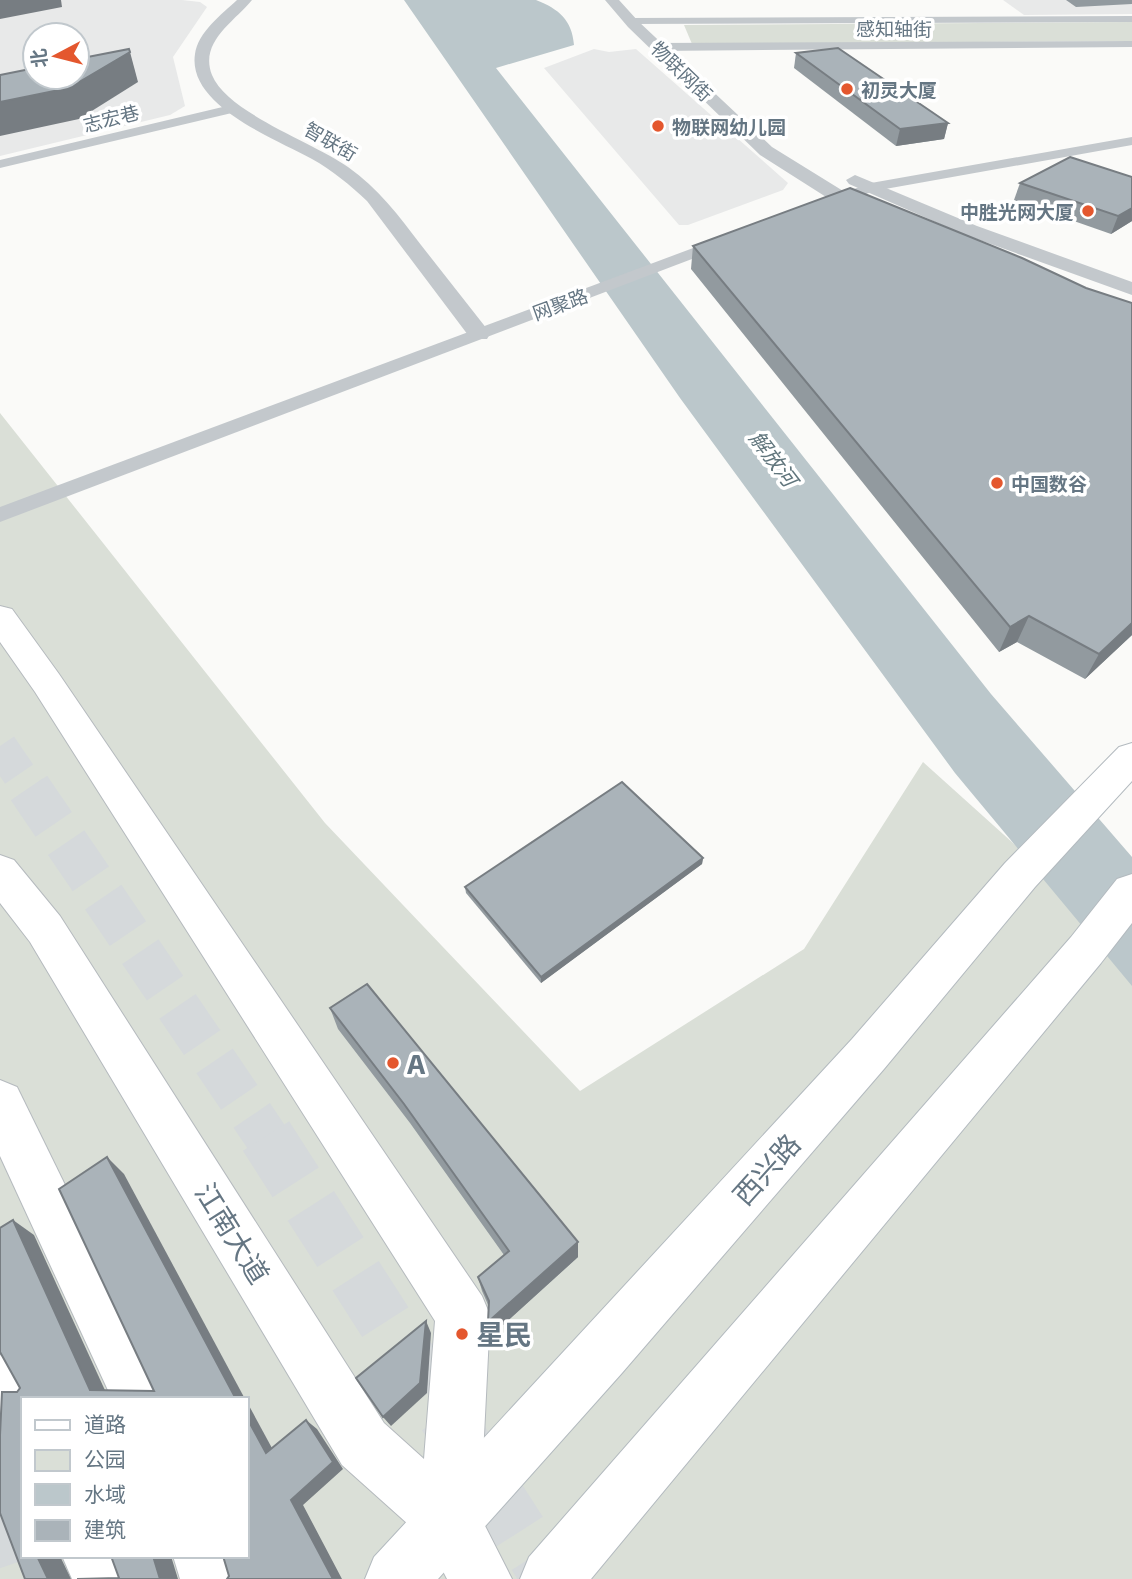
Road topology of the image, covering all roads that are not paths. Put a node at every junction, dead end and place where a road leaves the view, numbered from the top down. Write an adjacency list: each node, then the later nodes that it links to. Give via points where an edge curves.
1 (238, 0): 2 (street)
2 (245, 0): 12 (street, 智联街, via 218,22 201,56 208,83)
3 (612, 0): 6 (street, 物联网街)
4 (634, 0): 7 (street, 物联网街)
5 (1132, 19): 7 (street, 感知轴街)
6 (630, 21): 7 (street, 感知轴街); 9 (street, 物联网街)
7 (654, 21): 10 (street, 物联网街)
8 (1132, 44): 10 (street, 感知轴街)
9 (657, 47): 10 (street, 感知轴街); 17 (street, 物联网街, via 766,150)
10 (682, 47): 11 (street, 物联网街)
11 (702, 65)
12 (231, 109): 14 (street, 志宏巷); 22 (street, 智联街, via 321,156 357,181)
13 (1132, 141): 16 (street)
14 (0, 164)
15 (837, 170): 16 (street)
16 (871, 187): 17 (street); 21 (street, via 970,230)
17 (841, 198): 18 (street); 19 (street, 物联网街)
18 (804, 211)
19 (888, 217)
20 (743, 234): 22 (street, 网聚路)
21 (1132, 289)
22 (480, 334): 23 (street, 网聚路)
23 (0, 514)
24 (0, 617): 32 (main road, via 463,1315)
25 (1132, 757): 32 (main road, 西兴路, via 1020,875 840,1085)
26 (0, 873): 32 (main road, 江南大道, via 52,941 363,1444)
27 (1132, 891): 39 (main road)
28 (0, 1102): 30 (main road)
29 (0, 1383): 31 (main road)
30 (141, 1397)
31 (21, 1422)
32 (449, 1521): 37 (main road, 西兴路); 38 (main road, 江南大道)
33 (94, 1558): 35 (main road)
34 (205, 1558): 36 (main road)
35 (106, 1579)
36 (211, 1579)
37 (396, 1579)
38 (481, 1579)
39 (551, 1579)

